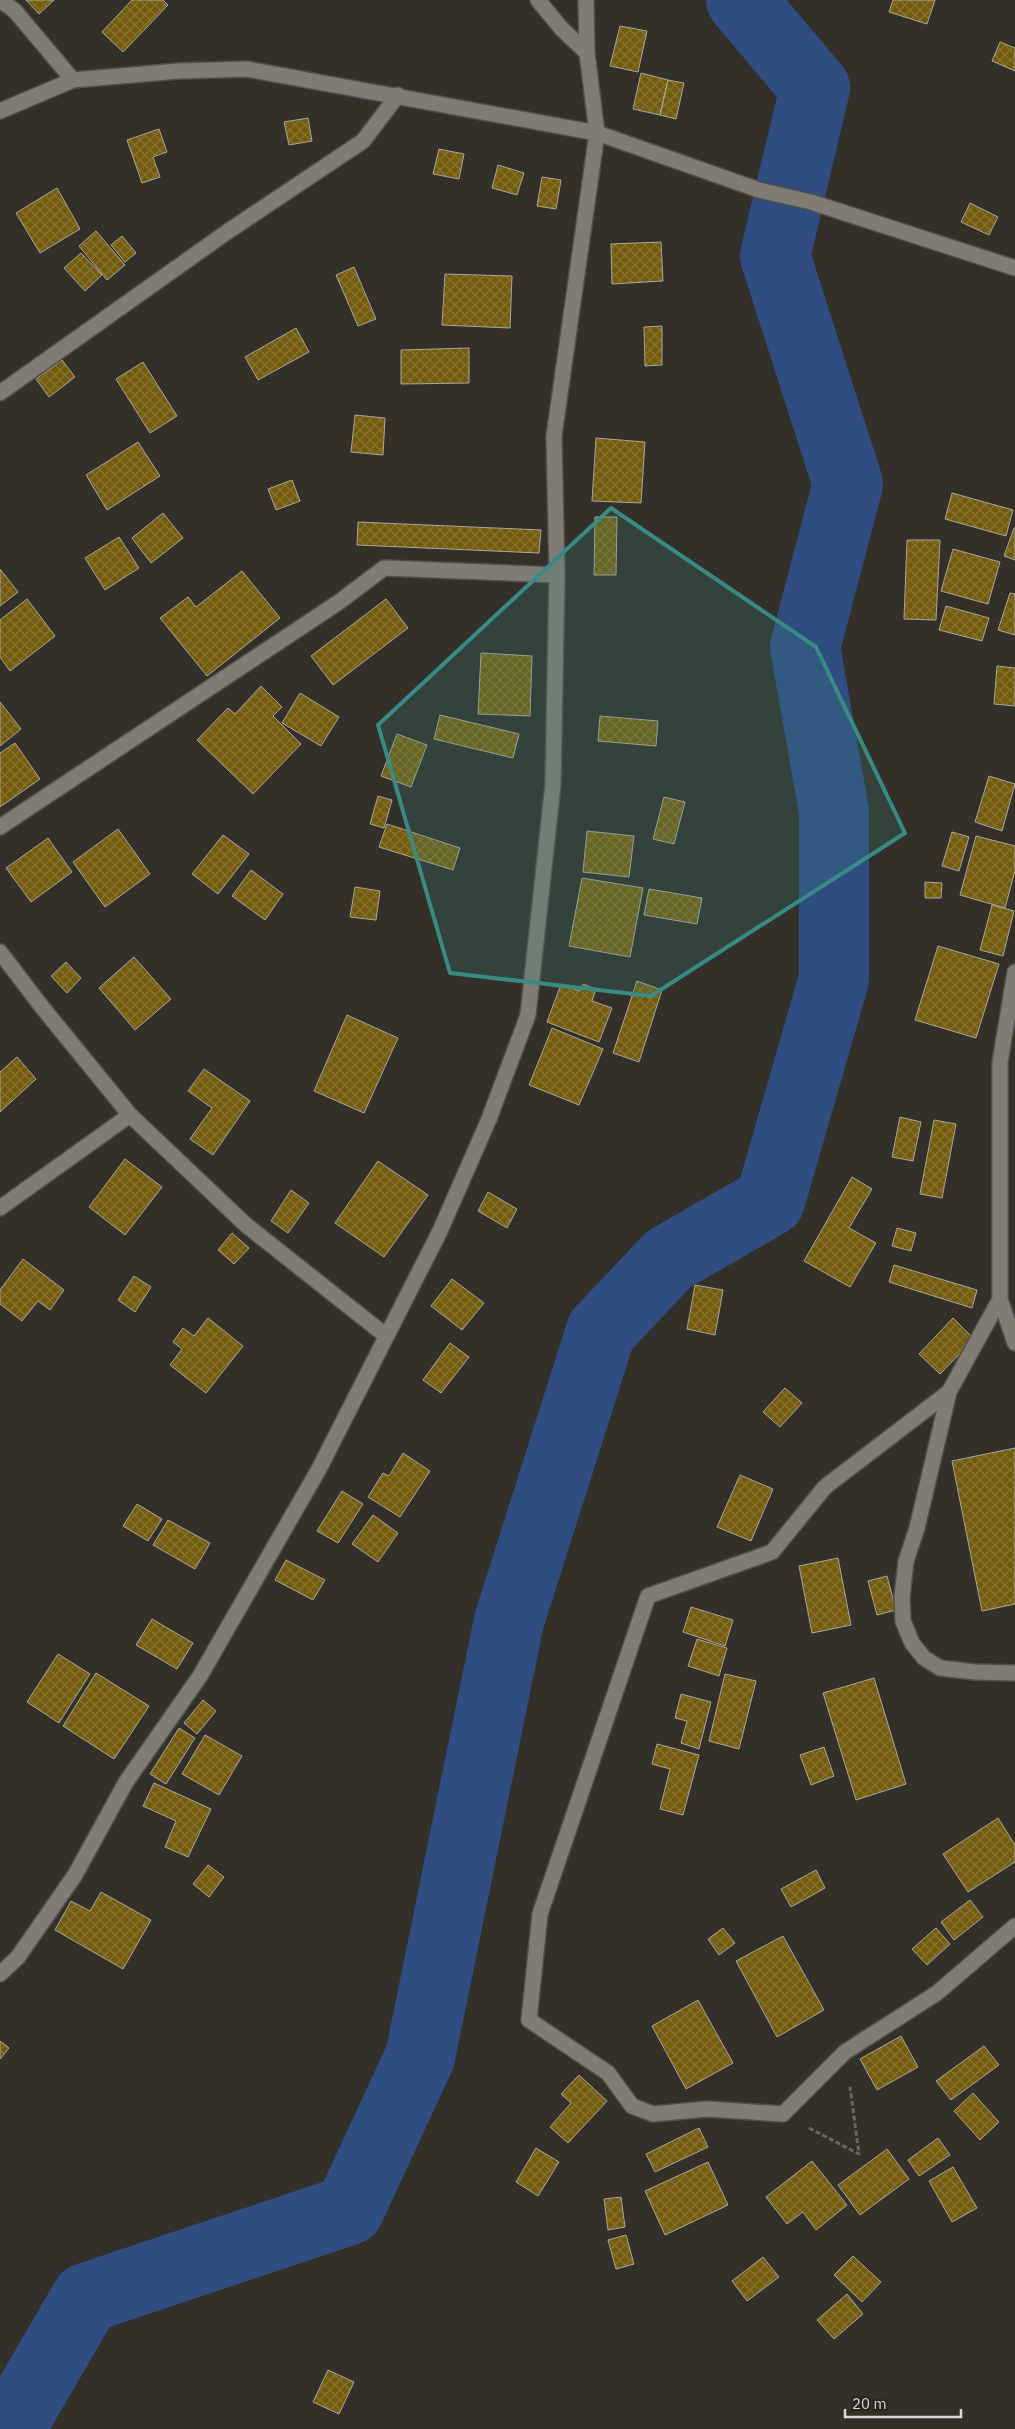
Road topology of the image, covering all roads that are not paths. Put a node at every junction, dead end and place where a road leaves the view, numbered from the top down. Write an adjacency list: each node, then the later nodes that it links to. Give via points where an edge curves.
1 (0, 0): 5 (street, via 15,11)
2 (538, 0): 4 (street)
3 (586, 0): 4 (street)
4 (587, 52): 8 (street)
5 (73, 80): 6 (street, via 179,70 247,69); 7 (street)
6 (398, 95): 8 (street); 10 (street, via 363,141 227,232)
7 (0, 111)
8 (597, 133): 9 (street, via 758,190 811,202); 11 (street, via 554,436)
9 (1015, 268)
10 (0, 393)
11 (557, 575): 12 (street, via 384,568 339,602); 18 (street, via 553,784 528,1015 489,1119 440,1231)
12 (0, 826)
13 (0, 952): 15 (street)
14 (1015, 972): 17 (street, via 1000,1062)
15 (130, 1115): 16 (street); 18 (street, via 246,1224)
16 (0, 1208)
17 (1000, 1299): 19 (street); 20 (street)
18 (386, 1336): 23 (street, via 319,1469 200,1676 126,1782 75,1874 18,1957)
19 (1015, 1343)
20 (949, 1392): 21 (street, via 906,1562 903,1621 912,1643 924,1658 940,1668); 22 (street, via 825,1487 772,1552 648,1596 540,1914 529,2020 608,2073 632,2106 653,2114 707,2109 782,2114 845,2052 937,1993)
21 (1015, 1673)
22 (1015, 1926)
23 (0, 1974)

